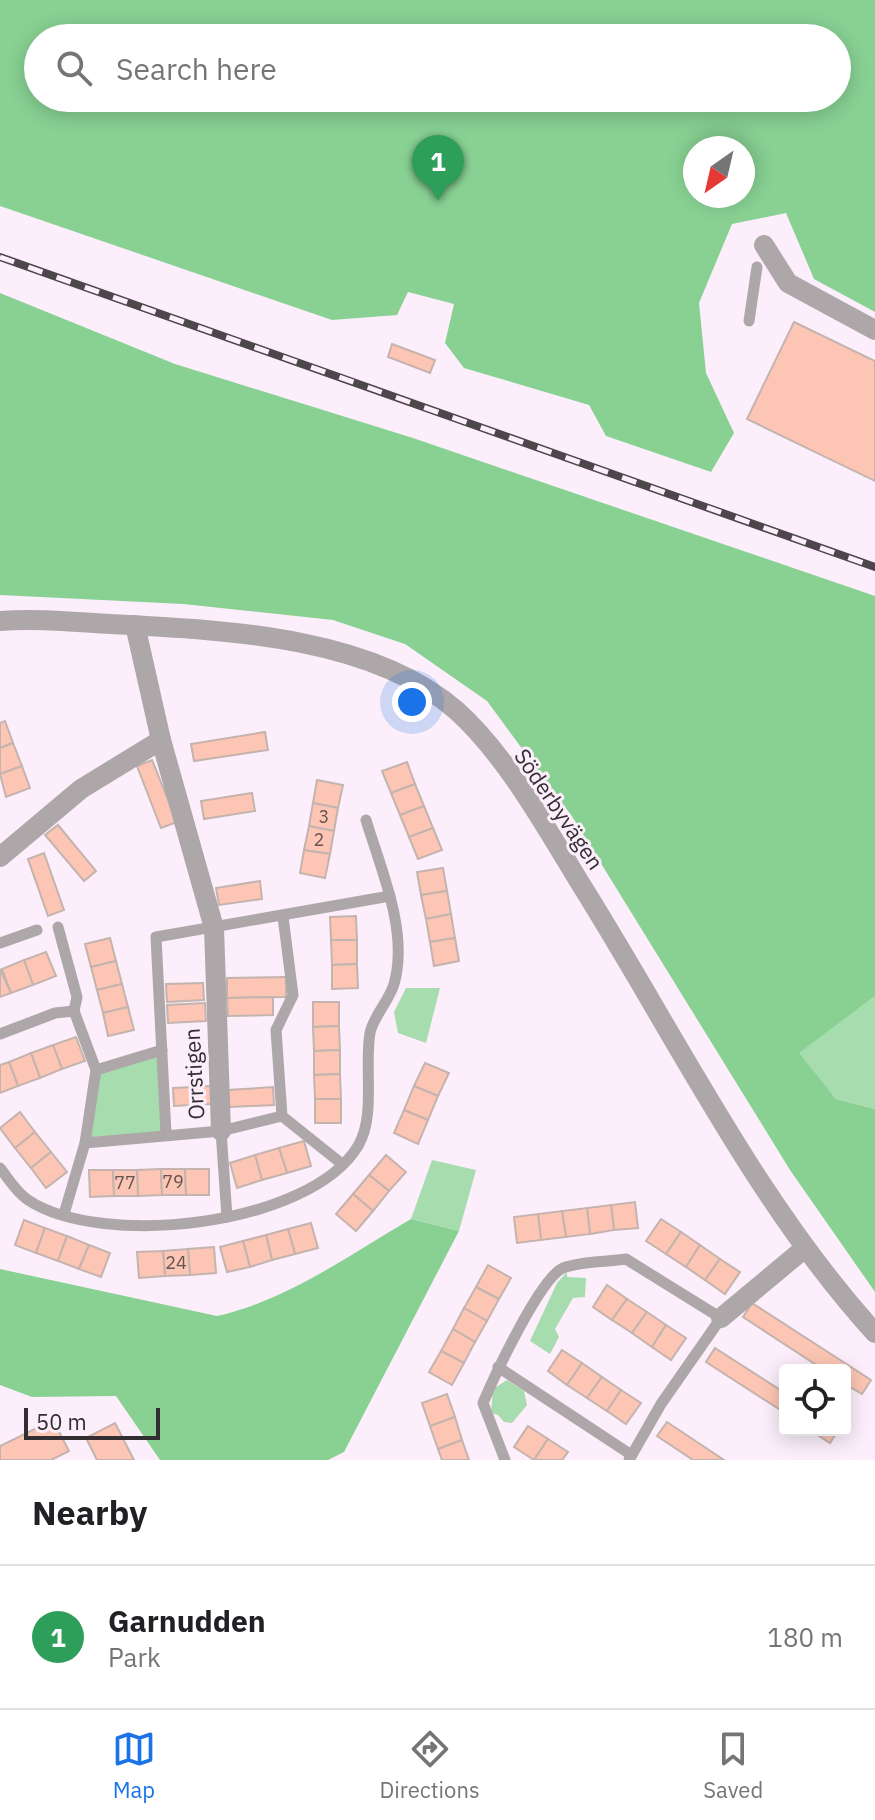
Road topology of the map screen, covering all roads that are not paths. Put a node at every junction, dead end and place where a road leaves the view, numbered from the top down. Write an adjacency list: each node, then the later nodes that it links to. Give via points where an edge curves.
1 (764, 245): 2 (street)
2 (766, 266): 3 (lane); 4 (street)
3 (749, 321)
4 (875, 330)
5 (0, 621): 6 (street, Söderbyvägen)
6 (135, 625): 7 (street, Orrstigen); 28 (street, Söderbyvägen, via 272,640 358,658 414,681 457,711 554,840)
7 (161, 740): 9 (street, via 81,789); 13 (street, Orrstigen)
8 (366, 820): 10 (lane)
9 (0, 857)
10 (390, 896): 11 (lane); 24 (lane, via 399,953 394,983 370,1030 364,1135)
11 (283, 917): 13 (lane); 20 (lane, via 293,995 276,1030)
12 (58, 927): 16 (lane, via 77,997)
13 (214, 928): 18 (lane, via 156,937); 21 (street, Orrstigen)
14 (37, 930): 15 (lane)
15 (0, 943)
16 (74, 1011): 17 (lane); 19 (lane)
17 (0, 1034)
18 (162, 1050): 19 (lane); 22 (lane)
19 (96, 1070): 23 (lane)
20 (282, 1116): 21 (lane); 24 (lane)
21 (221, 1131): 22 (lane); 27 (lane, Orrstigen)
22 (166, 1133): 23 (lane)
23 (85, 1143): 26 (lane)
24 (342, 1164): 27 (lane, via 320,1185)
25 (0, 1168): 26 (lane, via 31,1202)
26 (64, 1214): 27 (lane, via 127,1228 210,1223)
27 (227, 1217)
28 (805, 1248): 29 (street); 30 (street, Söderbyvägen)
29 (721, 1318): 31 (lane, via 626,1259 562,1269 549,1280); 32 (lane)
30 (875, 1333)
31 (498, 1367): 32 (lane); 33 (lane, via 483,1403)
32 (630, 1457)
33 (505, 1460)

